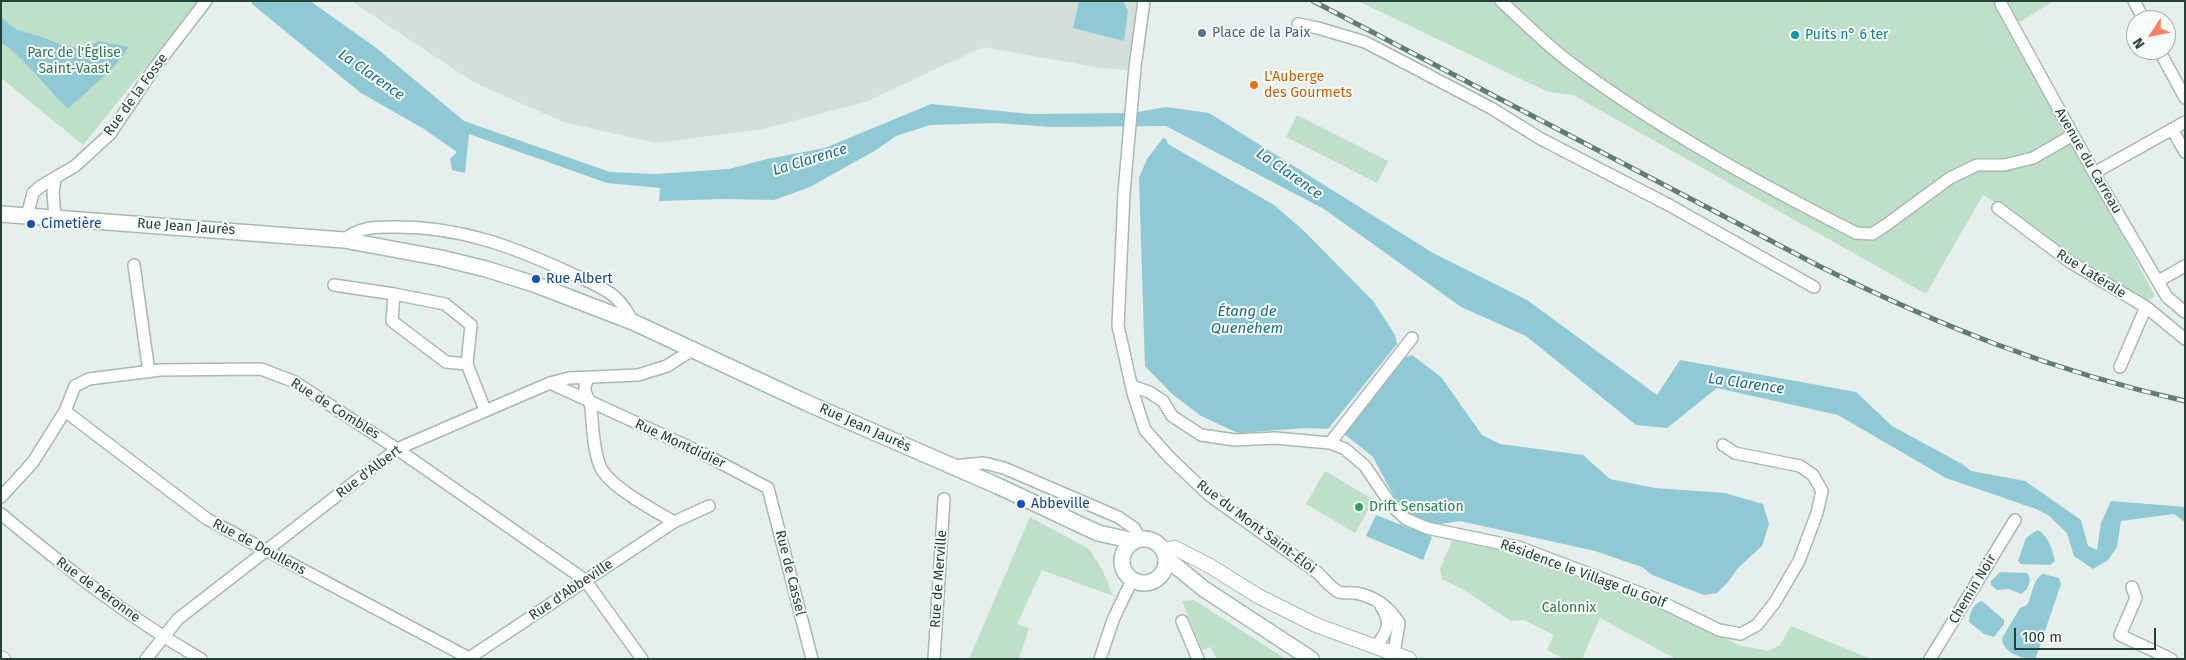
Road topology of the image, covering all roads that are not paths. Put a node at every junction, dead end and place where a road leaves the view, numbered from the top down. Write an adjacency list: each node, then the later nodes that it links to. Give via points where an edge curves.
1 (206, 1): 13 (street, Rue de la Fosse, via 153,70 110,134 75,166)
2 (1144, 1): 36 (street, Rue du Mont Saint-Éloi, via 1131,105 1118,326)
3 (1501, 1): 10 (street, via 1570,63 1637,108 1700,149 1856,233 1872,234 1950,178 1976,165 2004,166 2033,158)
4 (2001, 4): 10 (street, Avenue du Carreau)
5 (1298, 24): 23 (street, via 1365,42)
6 (2164, 60): 7 (street)
7 (2185, 98)
8 (2185, 122): 9 (street)
9 (2172, 129): 11 (street); 12 (street)
10 (2073, 135): 12 (street, Avenue du Carreau)
11 (2185, 152)
12 (2094, 173): 21 (street, Avenue du Carreau)
13 (55, 178): 16 (street, Rue de la Fosse, via 33,193); 17 (street)
14 (1998, 208): 25 (street, Rue Latérale, via 2070,262)
15 (1, 214): 16 (main road, Rue Jean Jaurès)
16 (28, 216): 17 (main road, Rue Jean Jaurès)
17 (55, 218): 18 (main road, Rue Jean Jaurès)
18 (344, 240): 27 (main road, Rue Jean Jaurès, via 486,269); 27 (street, via 352,233 372,227 429,227 470,235 543,261 614,296 625,307)
19 (134, 265): 33 (street)
20 (2185, 266): 21 (street)
21 (2158, 281): 26 (street, Avenue du Carreau, via 2167,297)
22 (334, 285): 24 (street)
23 (1814, 286)
24 (394, 294): 31 (street, via 392,321 446,362); 31 (street, via 445,304 471,326)
25 (2146, 308): 29 (street, Rue Latérale); 32 (street)
26 (2185, 312)
27 (632, 322): 30 (main road, Rue Jean Jaurès)
28 (1412, 338): 40 (street)
29 (2185, 339)
30 (692, 350): 34 (street, Rue d'Albert, via 667,366 638,375); 43 (main road, Rue Jean Jaurès)
31 (467, 364): 38 (street)
32 (2120, 367)
33 (149, 372): 39 (street, Rue de Combles, via 89,379 75,386); 42 (street, Rue de Combles, via 261,369 295,382)
34 (589, 377): 35 (street, Rue d'Albert); 37 (street, via 584,392)
35 (550, 383): 37 (street, Rue Montdidier); 38 (street, Rue d'Albert)
36 (1132, 386): 40 (street, Résidence le Village du Golf, via 1163,401 1172,416 1201,435 1234,440 1275,438); 61 (street, Rue du Mont Saint-Éloi, via 1146,430 1209,496 1258,528 1341,593 1355,593)
37 (591, 403): 44 (street, Rue Montdidier, via 702,453); 50 (street, via 595,448 601,468 620,489)
38 (485, 410): 42 (street, Rue d'Albert)
39 (65, 411): 45 (street, via 33,462); 53 (street, Rue de Doullens, via 207,519)
40 (1330, 443): 41 (street, Résidence le Village du Golf, via 1345,449 1365,466 1392,506 1406,519 1426,528 1518,547 1653,598 1719,630 1741,634 1757,625 1769,610 1799,561 1822,492 1813,475 1800,466 1735,453)
41 (1723, 445)
42 (397, 449): 53 (street, Rue d'Albert); 57 (street, Rue de Combles)
43 (953, 466): 51 (main road, Rue Jean Jaurès); 52 (street, via 984,463 1004,468 1118,517 1134,528)
44 (768, 488): 70 (street, Rue de Cassel)
45 (1, 497)
46 (944, 499): 71 (street, Rue de Merville)
47 (709, 506): 50 (street, Rue d'Abbeville)
48 (1, 514): 63 (street, Rue de Péronne, via 73,574)
49 (2015, 520): 76 (street, Chemin Noir)
50 (674, 522): 57 (street, Rue d'Abbeville)
51 (1098, 533): 52 (main road, Rue Jean Jaurès); 55 (main road, Rue Jean Jaurès)
52 (1137, 540): 54 (main road, via 1151,540); 55 (main road, via 1125,549)
53 (266, 551): 63 (street, Rue d'Albert, via 178,619); 66 (street, Rue de Doullens)
54 (1164, 554): 56 (main road, via 1165,568); 60 (main road); 64 (street, via 1175,548 1316,625)
55 (1121, 560): 58 (main road, via 1124,572)
56 (1157, 579): 58 (main road, via 1144,584); 60 (main road, via 1176,580)
57 (585, 580): 66 (street, Rue d'Abbeville); 69 (street, Rue de Combles)
58 (1132, 580): 72 (street, via 1113,620)
59 (2132, 586): 77 (street, via 2136,598 2120,635)
60 (1204, 589): 74 (main road)
61 (1379, 602): 64 (street, via 1388,617 1388,627); 65 (street, Rue du Mont Saint-Éloi, via 1400,622)
62 (1182, 621): 73 (street)
63 (163, 637): 67 (street, Rue d'Albert); 68 (street, Rue de Péronne)
64 (1376, 647): 65 (street)
65 (1394, 653): 75 (street)
66 (469, 658)
67 (146, 659)
68 (201, 659)
69 (642, 659)
70 (812, 659)
71 (934, 659)
72 (1100, 659)
73 (1198, 659)
74 (1311, 659)
75 (1409, 659)
76 (1930, 659)
77 (2171, 659)

